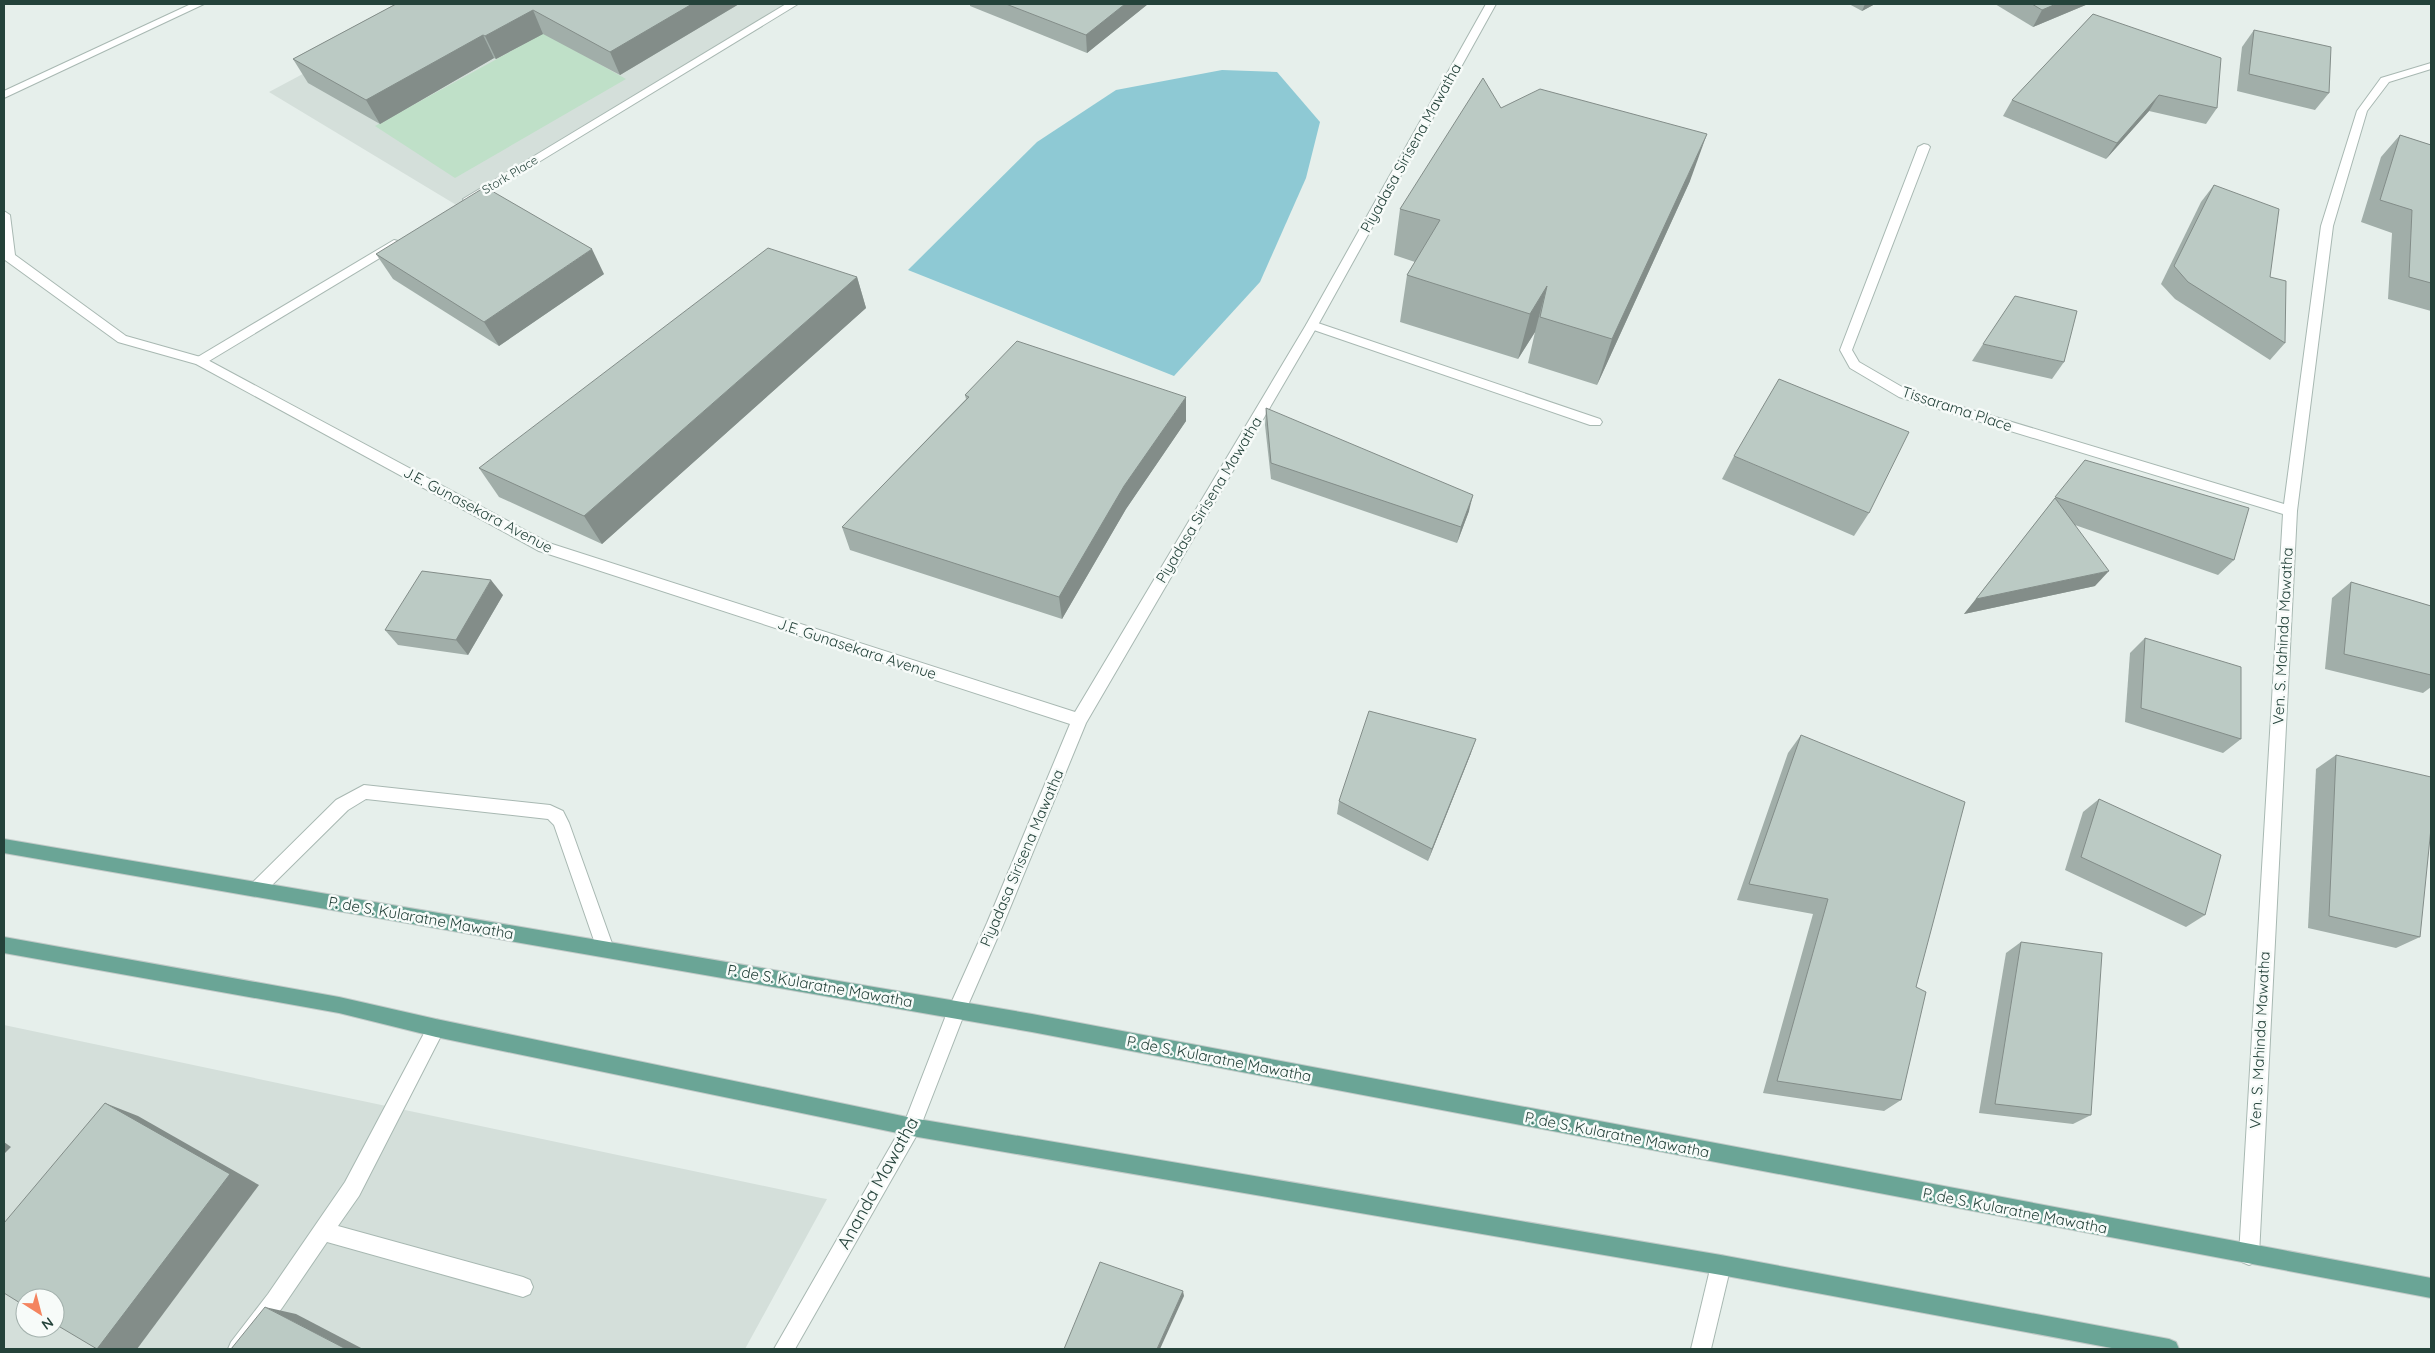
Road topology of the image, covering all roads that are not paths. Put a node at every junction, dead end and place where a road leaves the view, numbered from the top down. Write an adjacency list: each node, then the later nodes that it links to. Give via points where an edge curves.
1 (200, 4): 5 (street)
2 (793, 4): 7 (street, Stork Place)
3 (1491, 4): 11 (street, Piyadasa Sirisena Mawatha)
4 (2431, 66): 14 (street, Ven. S. Mahinda Mawatha, via 2385,80 2362,111 2327,226)
5 (4, 95)
6 (1924, 147): 14 (street, Tissarama Place, via 1846,350 1854,365 1904,394)
7 (463, 203)
8 (4, 215): 10 (street, J.E. Gunasekara Avenue)
9 (404, 238): 12 (street)
10 (6, 258): 12 (street, J.E. Gunasekara Avenue, via 122,338)
11 (1312, 326): 13 (street); 15 (street, Piyadasa Sirisena Mawatha)
12 (200, 361): 15 (street, J.E. Gunasekara Avenue, via 544,547)
13 (1595, 422)
14 (2290, 511): 24 (street, Ven. S. Mahinda Mawatha)
15 (1079, 720): 20 (street, Piyadasa Sirisena Mawatha, via 995,925)
16 (4, 846): 17 (main road, P. de S. Kularatne Mawatha)
17 (257, 890): 19 (main road, P. de S. Kularatne Mawatha); 19 (street, via 342,805 364,792 550,812 557,816)
18 (4, 945): 21 (main road, via 339,1005)
19 (605, 949): 20 (main road, P. de S. Kularatne Mawatha)
20 (956, 1010): 22 (street, Ananda Mawatha); 24 (main road, P. de S. Kularatne Mawatha)
21 (436, 1028): 22 (main road); 23 (street, via 352,1189)
22 (912, 1126): 25 (main road); 29 (street, Ananda Mawatha)
23 (323, 1232): 26 (street); 28 (street)
24 (2249, 1255): 27 (main road, P. de S. Kularatne Mawatha)
25 (1721, 1264): 30 (street); 31 (main road)
26 (523, 1287)
27 (2431, 1288)
28 (238, 1349)
29 (784, 1349)
30 (1701, 1349)
31 (2169, 1349)

